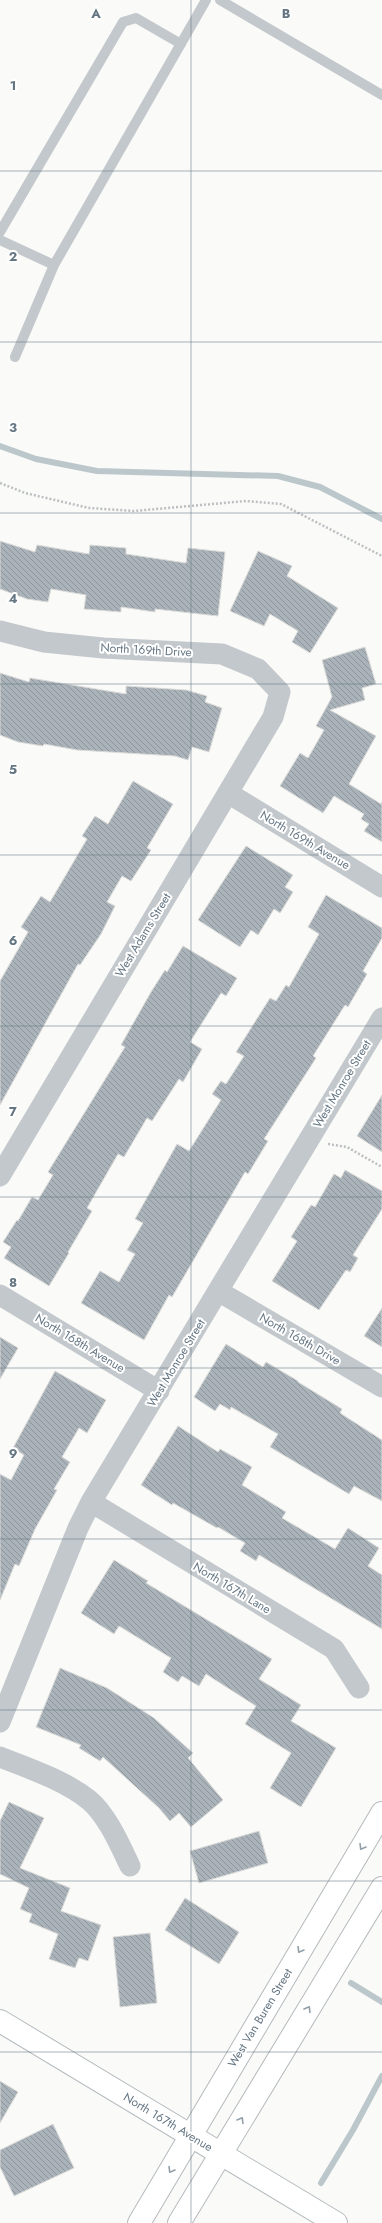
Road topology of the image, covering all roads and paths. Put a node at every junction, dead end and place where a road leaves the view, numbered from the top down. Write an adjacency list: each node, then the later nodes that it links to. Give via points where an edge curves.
1 (206, 0): 3 (lane)
2 (220, 0): 4 (lane)
3 (181, 44): 5 (lane, via 136,18 123,22); 7 (lane)
4 (382, 95)
5 (0, 232)
6 (0, 240): 7 (lane)
7 (54, 266): 8 (lane)
8 (15, 357)
9 (0, 483): 10 (path, via 25,493 89,508 134,511 246,501 281,504)
10 (382, 556)
11 (0, 631): 12 (street, North 169th Drive, via 52,643 222,654 258,668)
12 (280, 692): 13 (street, West Adams Street, via 273,717)
13 (228, 793): 14 (street, North 169th Avenue); 18 (street, West Adams Street)
14 (382, 887)
15 (382, 1018): 16 (street, West Monroe Street)
16 (313, 1134): 17 (path, via 333,1146 353,1150); 19 (street, West Monroe Street)
17 (382, 1167)
18 (0, 1176)
19 (218, 1291): 21 (street, North 168th Drive); 22 (street, West Monroe Street)
20 (0, 1295): 22 (street, North 168th Avenue)
21 (382, 1387)
22 (159, 1391): 23 (street, West Monroe Street)
23 (91, 1502): 24 (street, North 167th Lane, via 334,1649); 25 (street, West Monroe Street, via 78,1528)
24 (358, 1688)
25 (0, 1722)
26 (0, 1757): 28 (street, via 59,1782 90,1801 116,1835)
27 (382, 1813): 31 (main road, West Van Buren Street, one-way to 31)
28 (130, 1866)
29 (382, 1888): 32 (main road, one-way to 29)
30 (0, 2021): 31 (main road, North 167th Avenue)
31 (191, 2136): 32 (main road, North 167th Avenue); 33 (main road, West Van Buren Street, one-way to 33)
32 (220, 2154): 34 (main road); 35 (main road, North 167th Avenue)
33 (139, 2223)
34 (178, 2223)
35 (336, 2223)

